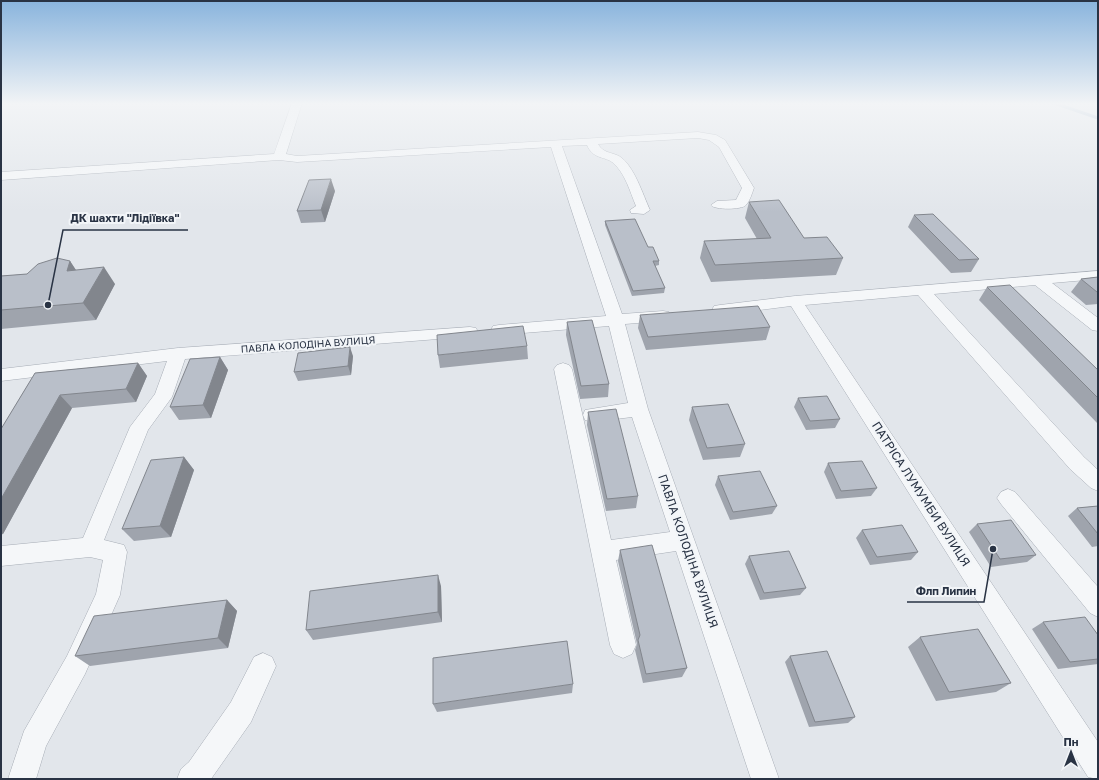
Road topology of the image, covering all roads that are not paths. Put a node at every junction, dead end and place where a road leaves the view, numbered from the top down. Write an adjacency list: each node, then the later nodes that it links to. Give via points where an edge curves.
1 (285, 139): 6 (street)
2 (620, 139): 4 (street)
3 (717, 139): 8 (street, via 725,144 748,188 741,204)
4 (591, 141): 5 (street); 9 (street, via 594,148 604,156 615,159 627,172)
5 (555, 143): 6 (street, via 297,159); 16 (street, ПАВЛА КОЛОДІНА ВУЛИЦЯ)
6 (279, 157): 7 (street)
7 (1, 176)
8 (717, 205)
9 (644, 210)
10 (1098, 275): 11 (street)
11 (1038, 280): 12 (street); 17 (street)
12 (923, 291): 13 (street); 23 (street, via 1076,463)
13 (795, 301): 14 (street); 32 (street, ПАТРІСА ЛУМУМБИ ВУЛИЦЯ)
14 (702, 312)
15 (679, 314): 16 (street)
16 (616, 321): 18 (street, ПАВЛА КОЛОДІНА ВУЛИЦЯ); 21 (street, ПАВЛА КОЛОДІНА ВУЛИЦЯ)
17 (1098, 326)
18 (178, 354): 20 (street, ПАВЛА КОЛОДІНА ВУЛИЦЯ); 26 (street, via 163,397 140,427)
19 (563, 369): 22 (street)
20 (1, 375)
21 (639, 409): 22 (street); 25 (street, ПАВЛА КОЛОДІНА ВУЛИЦЯ)
22 (575, 417): 27 (street)
23 (1098, 482)
24 (1008, 498): 29 (street)
25 (684, 540): 27 (street); 35 (street, ПАВЛА КОЛОДІНА ВУЛИЦЯ)
26 (90, 547): 28 (street); 33 (street, via 116,552 108,595 76,664 34,741)
27 (604, 551): 30 (street)
28 (1, 556)
29 (1098, 605)
30 (623, 645)
31 (263, 666): 34 (street, via 241,712 199,772)
32 (1098, 767)
33 (22, 779)
34 (191, 779)
35 (765, 779)

